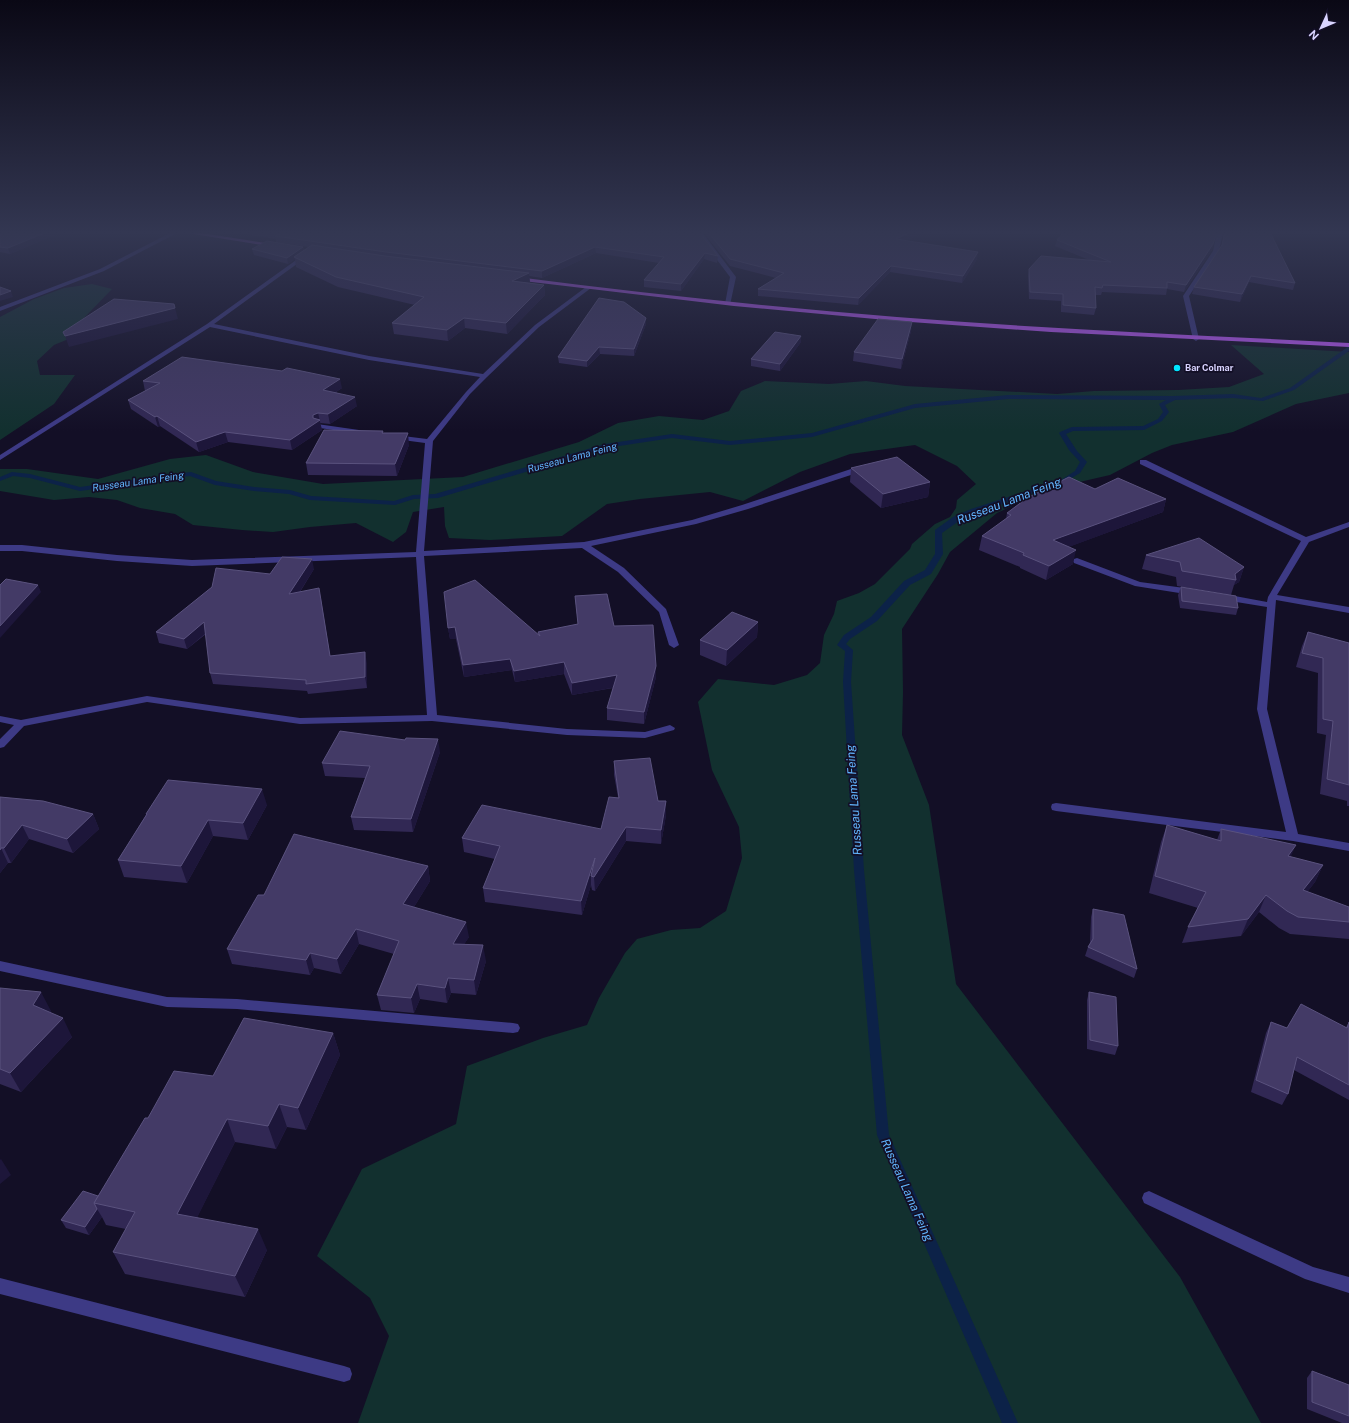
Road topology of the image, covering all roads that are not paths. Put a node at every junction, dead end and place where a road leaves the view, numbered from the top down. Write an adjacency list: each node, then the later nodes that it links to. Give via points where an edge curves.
1 (28, 298): 8 (street)
2 (246, 298): 9 (street)
3 (574, 298): 12 (street, via 537,326)
4 (679, 298): 7 (main road)
5 (729, 298): 7 (street)
6 (1187, 298): 10 (street)
7 (728, 304): 10 (main road, via 950,323)
8 (0, 309)
9 (209, 325): 12 (street, via 369,358); 17 (street)
10 (1196, 339): 11 (main road)
11 (1349, 346)
12 (484, 376): 16 (street)
13 (320, 426): 14 (street)
14 (366, 433)
15 (390, 436): 16 (street)
16 (429, 441): 24 (street)
17 (0, 458)
18 (1143, 462): 21 (street)
19 (870, 465): 22 (street, via 693,522)
20 (1349, 524): 21 (street)
21 (1306, 540): 28 (street)
22 (584, 546): 24 (street); 30 (street, via 621,570 663,612)
23 (0, 548): 24 (street, via 192,563)
24 (420, 554): 31 (street)
25 (1077, 561): 26 (street, via 1138,584)
26 (1201, 594)
27 (1216, 596): 28 (street)
28 (1272, 601): 29 (street); 37 (street, via 1262,709)
29 (1349, 610)
30 (674, 645)
31 (432, 718): 33 (street, via 300,721 147,699); 34 (street, via 567,732 645,735)
32 (0, 719): 33 (street)
33 (22, 723): 35 (street)
34 (670, 728)
35 (0, 745)
36 (1056, 808): 37 (street)
37 (1293, 837): 38 (street)
38 (1349, 847)
39 (0, 966): 40 (street, via 166,1002 237,1004)
40 (513, 1028)
41 (1149, 1198): 42 (street, via 1311,1274)
42 (1349, 1285)
43 (0, 1286): 44 (street)
44 (344, 1374)

